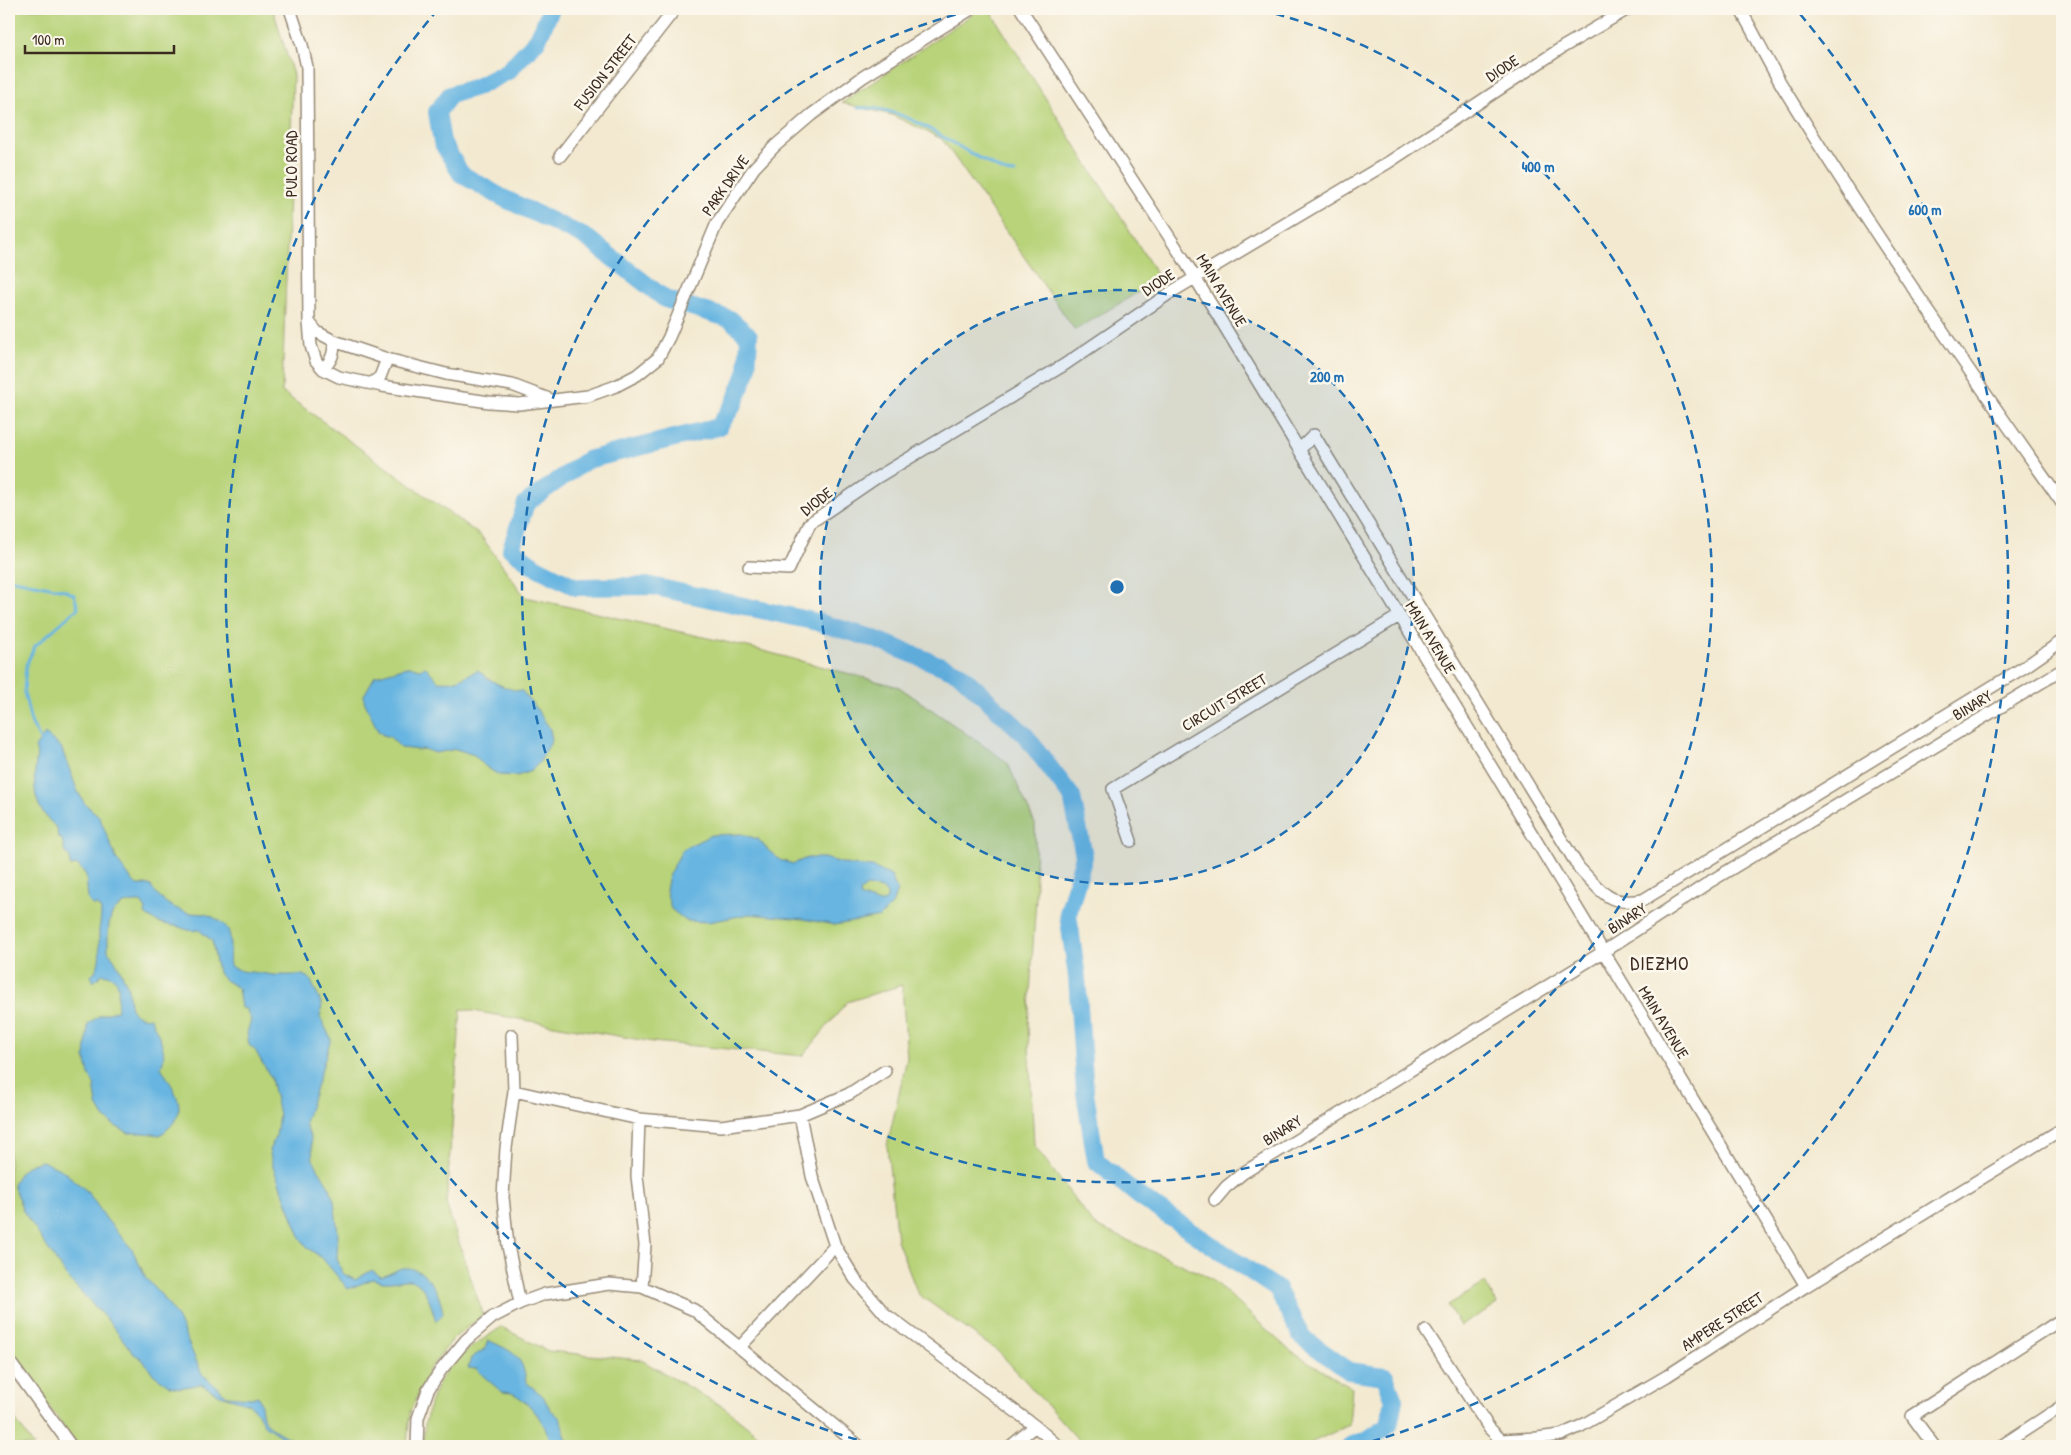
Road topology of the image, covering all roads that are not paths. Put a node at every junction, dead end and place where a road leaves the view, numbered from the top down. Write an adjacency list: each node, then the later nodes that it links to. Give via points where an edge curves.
1 (290, 9): 9 (street, PULO ROAD, via 307,67)
2 (676, 9): 7 (street, FUSION STREET)
3 (972, 9): 14 (street, PARK DRIVE, via 863,77 811,115 754,168 717,223 658,358 638,375 616,386 588,396)
4 (1021, 9): 8 (street, MAIN AVENUE)
5 (1628, 9): 8 (street, DIODE, via 1388,162)
6 (1740, 9): 16 (street, via 1785,90 1945,336)
7 (560, 156)
8 (1195, 278): 15 (street, MAIN AVENUE); 17 (street, DIODE, via 1064,365 876,478 810,523 789,569)
9 (309, 322): 10 (street, PARK DRIVE, via 317,332); 12 (street, via 311,346 316,360)
10 (334, 341): 11 (street, PARK DRIVE); 12 (street, via 334,353)
11 (387, 359): 13 (street, via 380,377); 14 (street, PARK DRIVE, via 446,374 512,385)
12 (324, 369): 13 (street, PARK DRIVE, via 339,377)
13 (372, 383): 14 (street, PARK DRIVE, via 489,402 520,404)
14 (551, 399)
15 (1299, 450): 18 (street, MAIN AVENUE); 19 (street, via 1314,435 1580,868 1607,897 1624,903 1643,900)
16 (2062, 503)
17 (749, 567)
18 (1399, 616): 21 (street, CIRCUIT STREET, via 1112,789); 22 (street, MAIN AVENUE)
19 (2062, 641)
20 (2062, 670): 22 (street, BINARY, via 1711,881)
21 (1131, 841)
22 (1603, 952): 29 (street, BINARY, via 1243,1173); 31 (street, MAIN AVENUE)
23 (512, 1035): 25 (street)
24 (885, 1071): 26 (street, via 849,1094)
25 (514, 1091): 27 (street); 33 (street, via 503,1197 508,1246)
26 (800, 1114): 27 (street, via 721,1126); 30 (street, via 812,1176)
27 (640, 1118): 32 (street, via 637,1176 645,1246)
28 (2062, 1130): 31 (street, AMPERE STREET)
29 (1215, 1200)
30 (835, 1246): 36 (street); 39 (street, via 856,1279 886,1314)
31 (1806, 1286): 35 (street, AMPERE STREET, via 1581,1426 1561,1435 1537,1438 1501,1440 1489,1428)
32 (642, 1287): 33 (street, via 609,1284 576,1288); 36 (street, via 694,1310)
33 (520, 1303): 41 (street, via 493,1317 441,1370 428,1390 418,1418)
34 (2062, 1319): 45 (street, via 1912,1416)
35 (1426, 1331)
36 (739, 1348): 42 (street)
37 (9, 1361): 40 (street)
38 (2062, 1406): 46 (street)
39 (1035, 1426): 43 (street); 44 (street)
40 (71, 1446)
41 (417, 1446)
42 (859, 1446)
43 (1011, 1446)
44 (1058, 1446)
45 (1934, 1446)
46 (2001, 1446)

